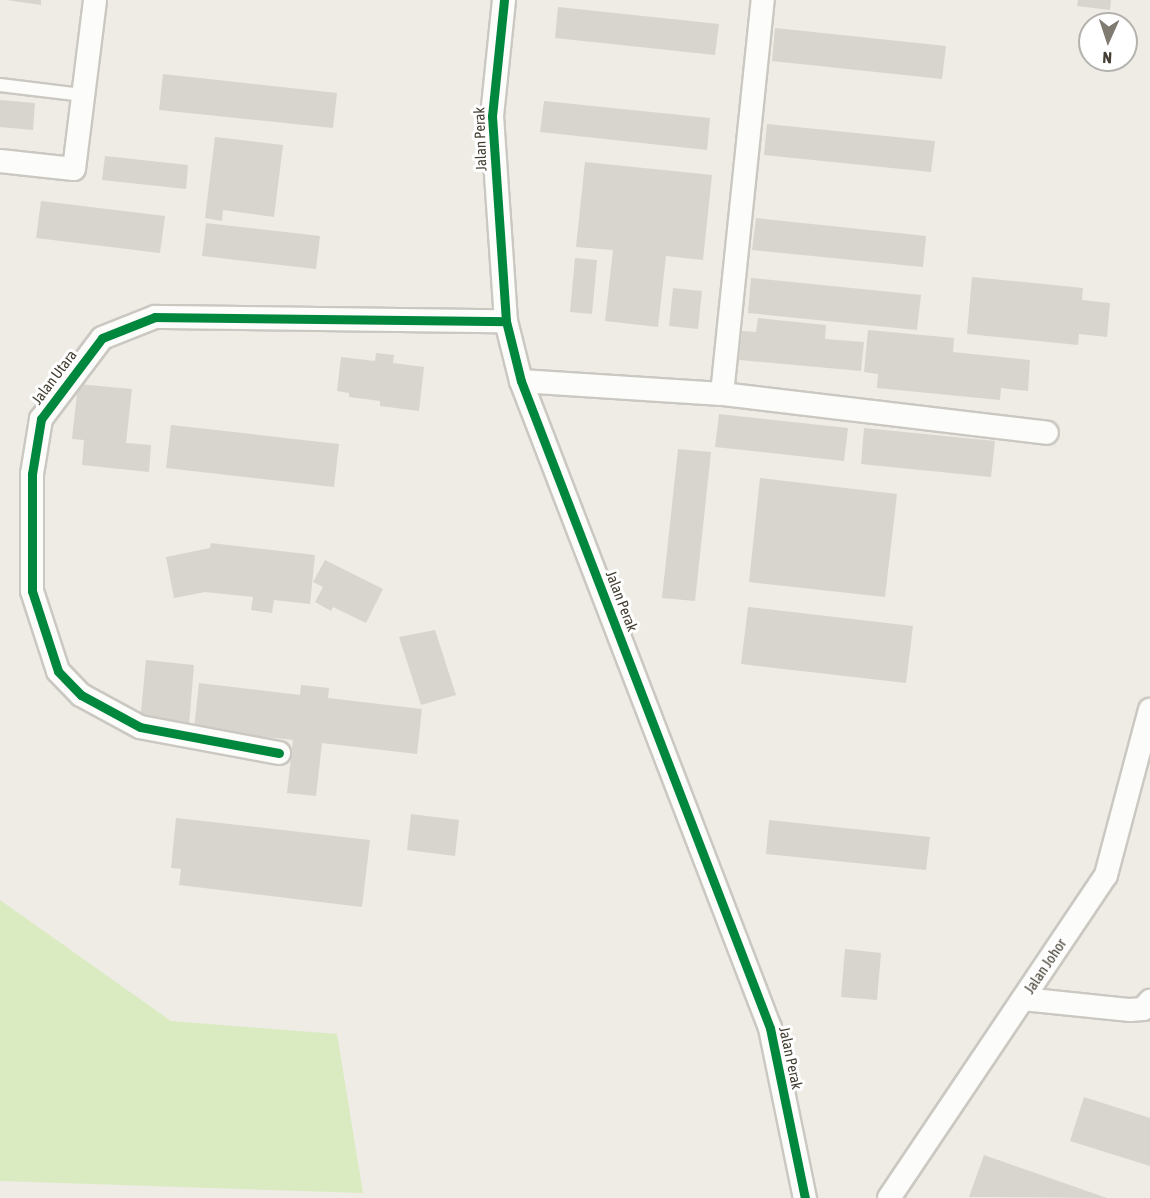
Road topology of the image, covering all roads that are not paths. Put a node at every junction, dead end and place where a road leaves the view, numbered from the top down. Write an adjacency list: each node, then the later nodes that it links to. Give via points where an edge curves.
1 (95, 0): 5 (street)
2 (504, 0): 7 (street, Jalan Perak, via 492,116)
3 (763, 0): 9 (street)
4 (0, 85): 5 (lane)
5 (82, 95): 6 (street, via 74,169)
6 (0, 160)
7 (506, 321): 8 (street, Jalan Perak); 12 (street, Jalan Utara, via 155,317 102,338 41,419 32,474 32,591 58,671 81,695 140,727)
8 (521, 381): 9 (street); 15 (street, Jalan Perak, via 770,1028)
9 (722, 394): 10 (street)
10 (1047, 433)
11 (1150, 710): 13 (street, Jalan Johor, via 1106,875)
12 (279, 753)
13 (1023, 999): 14 (street, via 1130,1010 1143,1009); 16 (street, Jalan Johor)
14 (1150, 1001)
15 (805, 1198)
16 (889, 1198)

